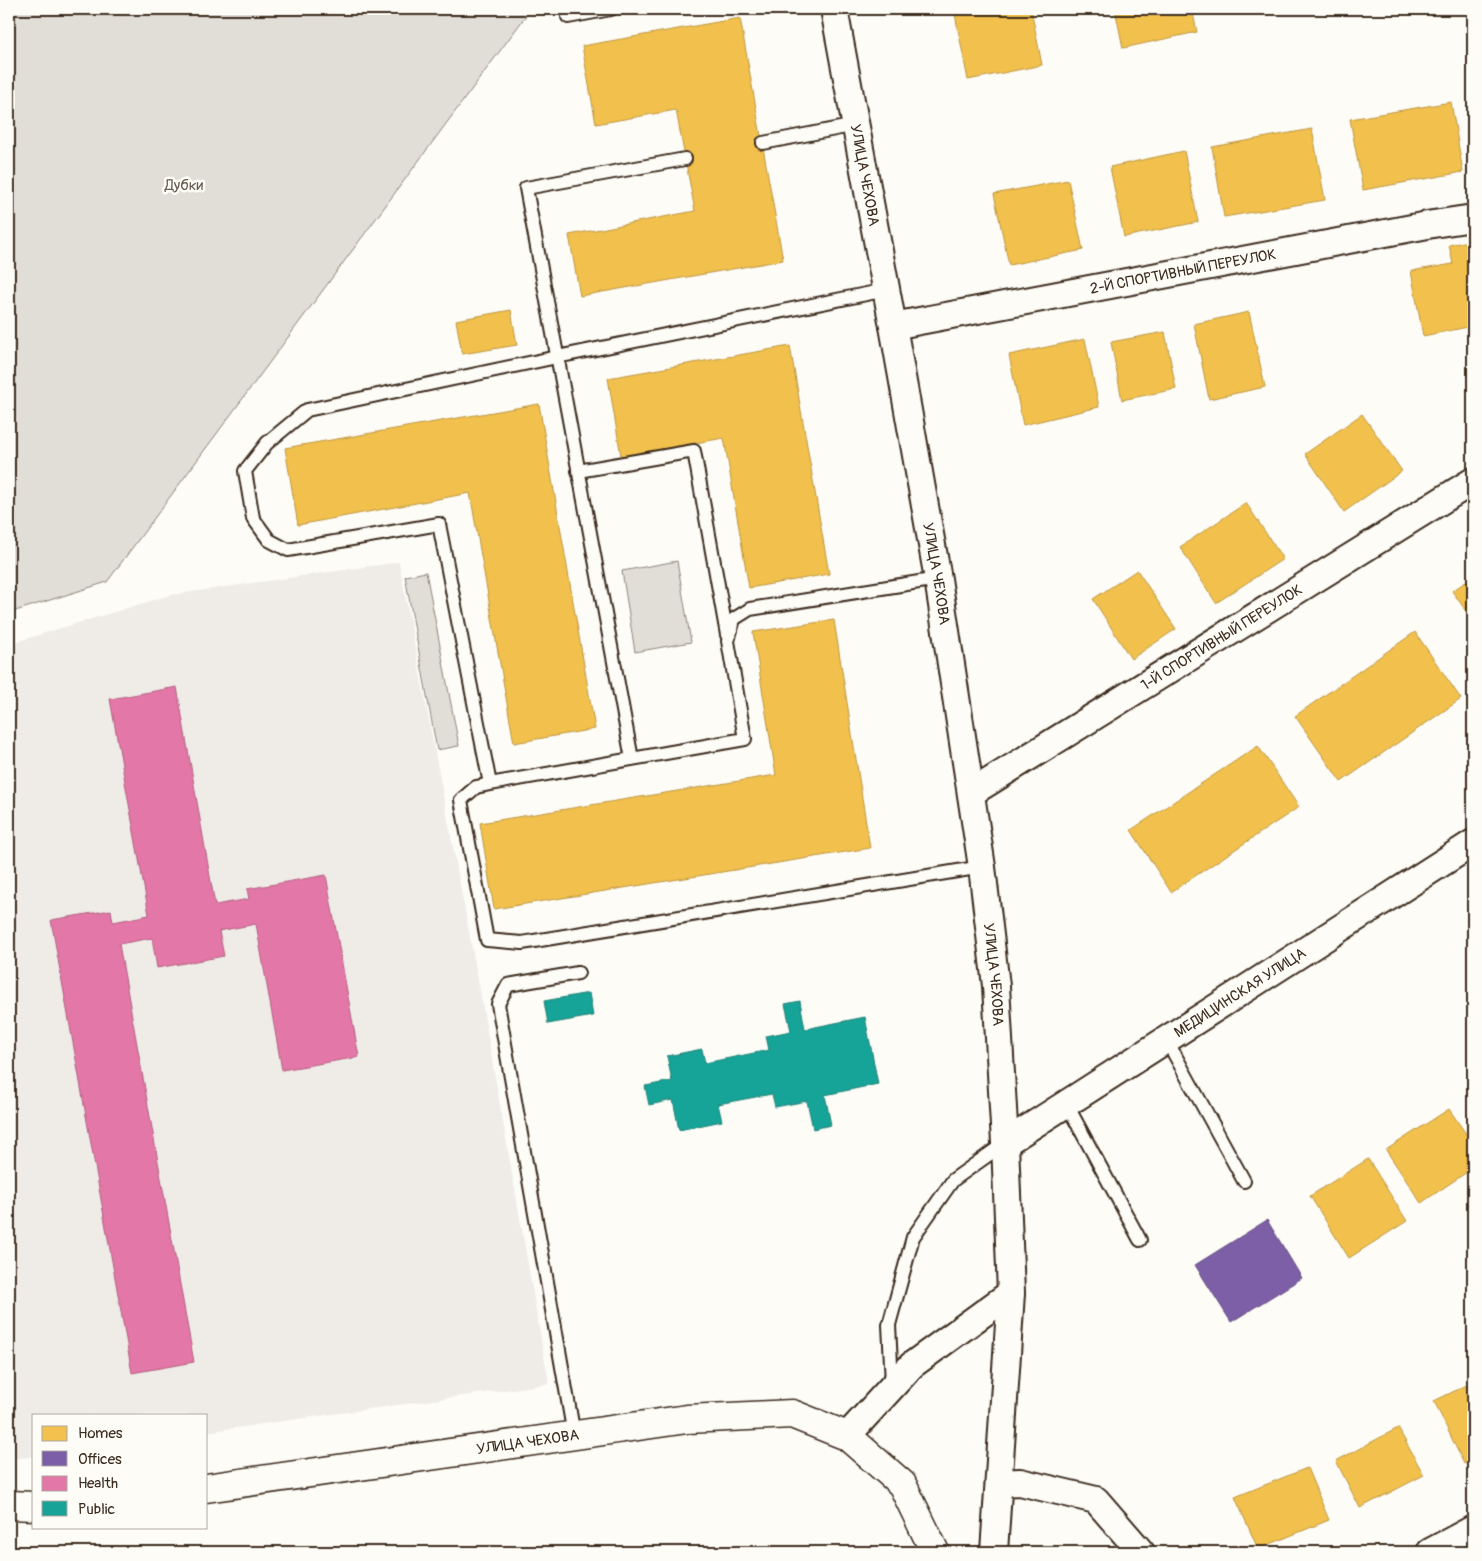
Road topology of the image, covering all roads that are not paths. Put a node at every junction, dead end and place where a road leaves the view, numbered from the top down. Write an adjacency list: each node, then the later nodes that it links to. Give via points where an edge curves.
1 (611, 9): 3 (lane)
2 (834, 9): 4 (street, УЛИЦА ЧЕХОВА)
3 (568, 17)
4 (856, 125): 5 (lane); 8 (street, УЛИЦА ЧЕХОВА)
5 (762, 143)
6 (685, 159): 10 (lane, via 526,188)
7 (1473, 218): 9 (street, 2-Й СПОРТИВНЫЙ ПЕРЕУЛОК)
8 (886, 290): 9 (street, УЛИЦА ЧЕХОВА); 10 (lane)
9 (893, 326): 13 (street, УЛИЦА ЧЕХОВА)
10 (557, 357): 11 (lane); 16 (lane, via 307,410 267,443 245,472 253,518 268,540 288,550 438,524)
11 (578, 470): 14 (lane, via 694,451); 15 (lane)
12 (1473, 481): 17 (street, 1-Й СПОРТИВНЫЙ ПЕРЕУЛОК)
13 (938, 579): 14 (lane, via 750,609 734,619); 17 (street, УЛИЦА ЧЕХОВА)
14 (728, 641): 15 (lane, via 745,739)
15 (632, 759): 16 (lane)
16 (490, 784): 19 (lane, via 476,787 461,800 487,940 522,944)
17 (970, 793): 19 (street, УЛИЦА ЧЕХОВА)
18 (1473, 843): 21 (street, МЕДИЦИНСКАЯ УЛИЦА)
19 (982, 867): 23 (street, УЛИЦА ЧЕХОВА, via 996,986)
20 (578, 973): 28 (lane, via 508,985 498,1004)
21 (1166, 1040): 22 (street, МЕДИЦИНСКАЯ УЛИЦА); 24 (lane)
22 (1066, 1103): 23 (street, МЕДИЦИНСКАЯ УЛИЦА); 25 (lane)
23 (1005, 1143): 26 (street, УЛИЦА ЧЕХОВА); 27 (lane, via 952,1180 913,1238 890,1325)
24 (1244, 1181)
25 (1140, 1240)
26 (1011, 1293): 27 (street, via 912,1365); 30 (street, УЛИЦА ЧЕХОВА)
27 (893, 1386): 29 (street)
28 (574, 1435): 29 (street, УЛИЦА ЧЕХОВА, via 687,1419 792,1414); 31 (street, УЛИЦА ЧЕХОВА)
29 (847, 1436): 35 (street, УЛИЦА ЧЕХОВА, via 902,1484)
30 (998, 1483): 36 (street, УЛИЦА ЧЕХОВА); 37 (street, via 1020,1482 1096,1500)
31 (208, 1488)
32 (9, 1505): 33 (street)
33 (32, 1506)
34 (1473, 1528): 38 (street)
35 (935, 1552)
36 (994, 1552)
37 (1141, 1552)
38 (1430, 1552)

